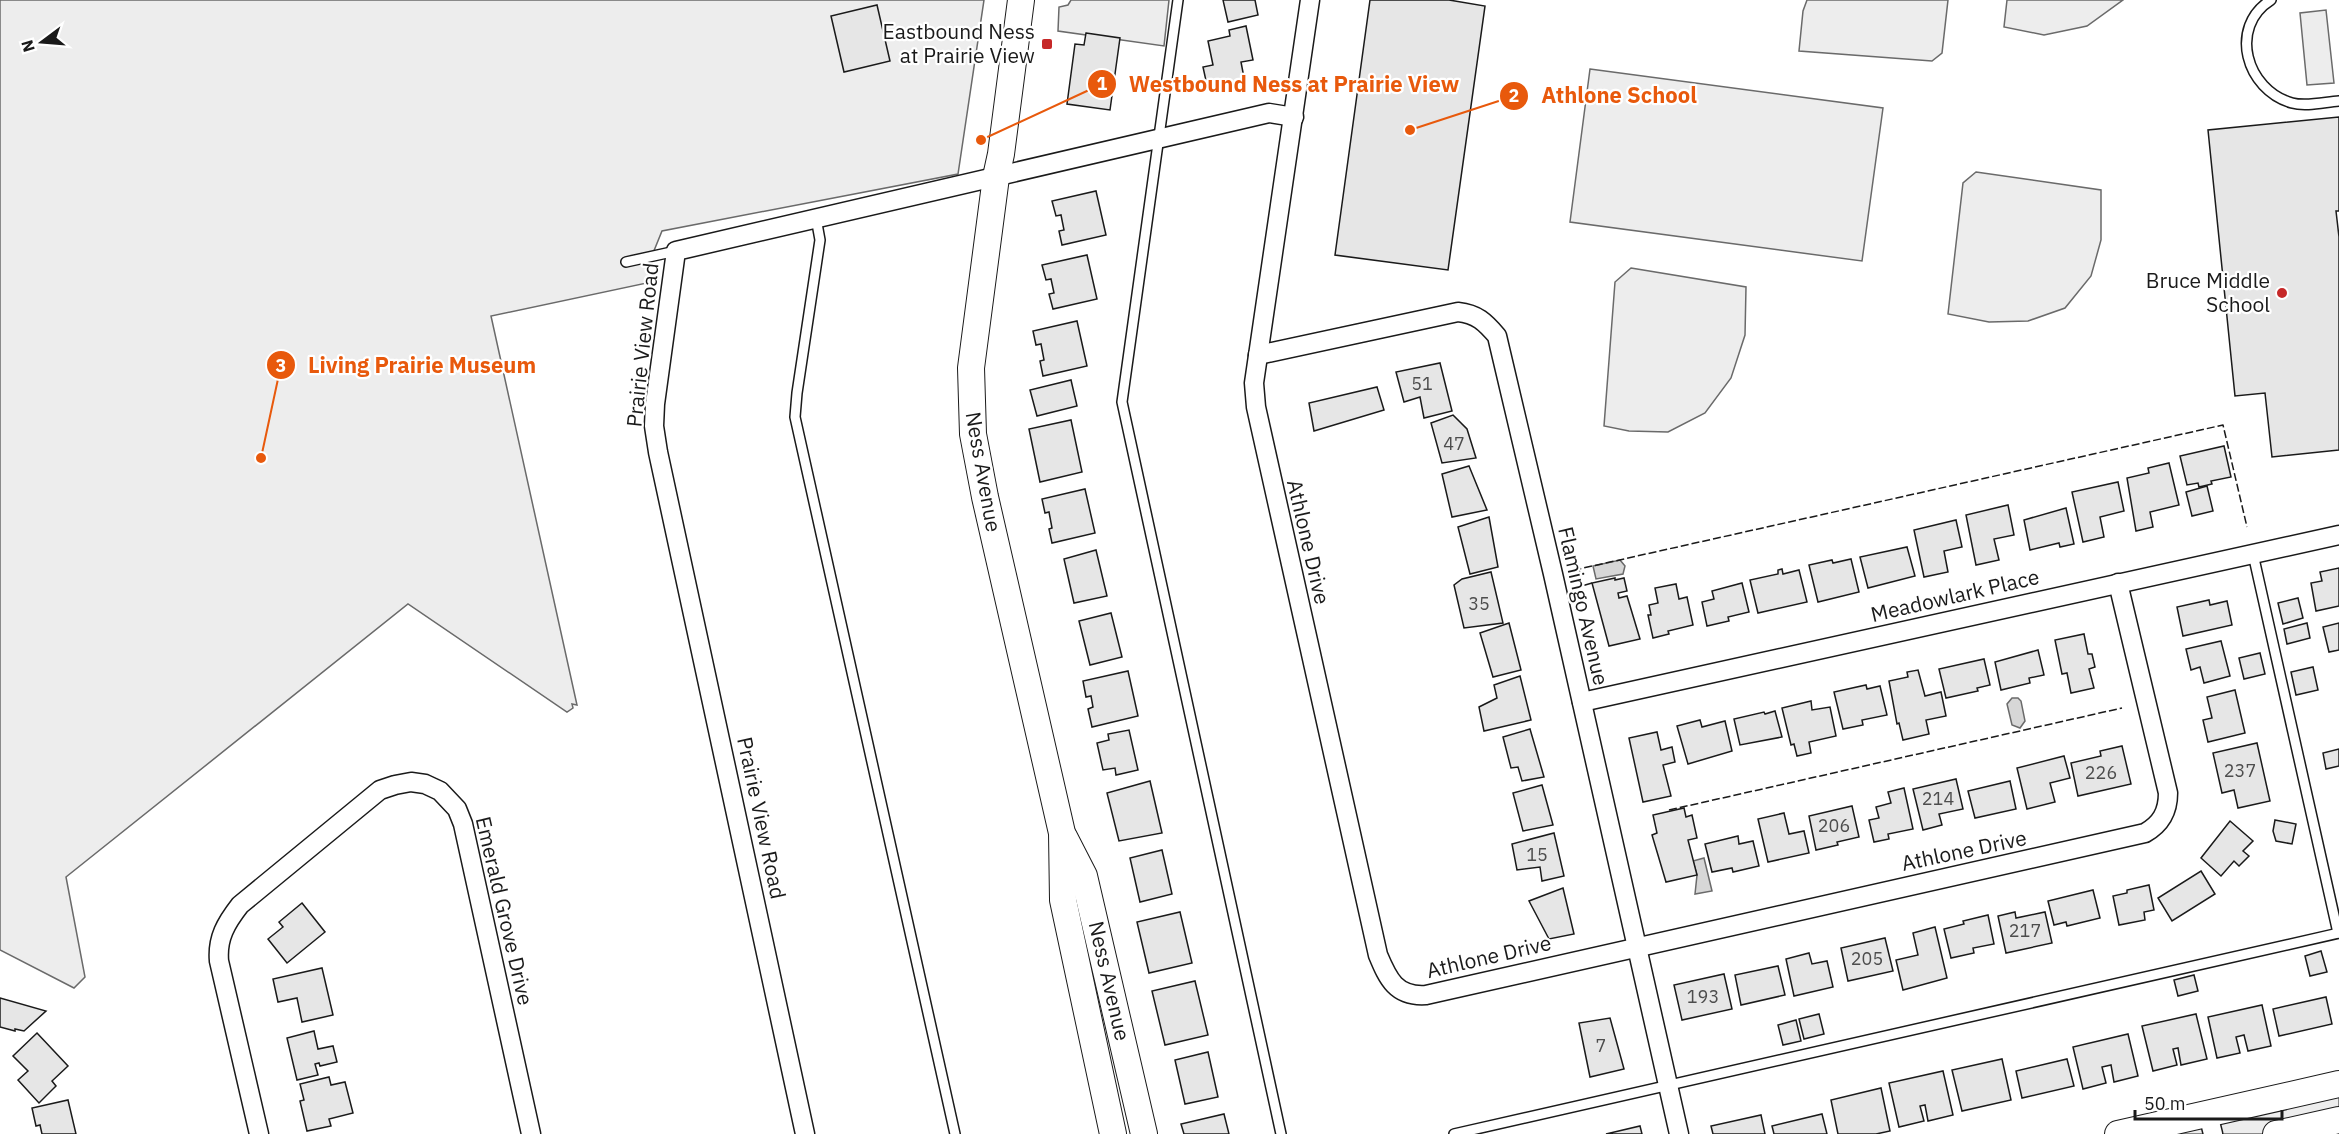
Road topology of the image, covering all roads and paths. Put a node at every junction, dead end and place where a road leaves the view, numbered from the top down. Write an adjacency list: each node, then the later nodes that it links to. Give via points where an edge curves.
1 (1021, 0): 8 (main road, Ness Avenue)
2 (1178, 0): 7 (lane)
3 (1310, 0): 6 (street, Athlone Drive)
4 (2271, 0): 5 (lane, via 2254,14 2248,28 2250,67 2259,81 2292,103)
5 (2339, 101)
6 (1294, 117): 7 (street, Prairie View Road, via 1269,113); 12 (street, Athlone Drive)
7 (1158, 140): 8 (street, Prairie View Road); 30 (lane, via 1122,402)
8 (996, 177): 9 (street, Prairie View Road); 17 (main road, Ness Avenue, via 970,368 973,434)
9 (816, 218): 10 (street, Prairie View Road); 27 (lane, via 820,240 795,417)
10 (676, 250): 11 (lane); 26 (street, Prairie View Road, via 654,426)
11 (626, 262)
12 (1258, 355): 16 (street, Flamingo Avenue, via 1458,312 1484,321 1497,336); 19 (street, Athlone Drive, via 1256,407 1378,955 1388,978 1398,989 1414,996 1426,995)
13 (2339, 535): 14 (street, Meadowlark Place)
14 (2253, 554): 15 (street, Meadowlark Place); 18 (lane)
15 (2118, 583): 16 (street, Meadowlark Place); 19 (street, Athlone Drive, via 2168,793 2166,810 2154,828 2136,836)
16 (1582, 702): 19 (street, Flamingo Avenue)
17 (1062, 833): 28 (main road, Ness Avenue, via 1063,900); 29 (main road, Ness Avenue, via 1084,876)
18 (2338, 933): 21 (lane)
19 (1636, 947): 21 (street, Flamingo Avenue)
20 (2339, 1084): 23 (main road)
21 (1668, 1085): 31 (lane); 32 (street, Flamingo Avenue)
22 (2339, 1120): 34 (main road)
23 (2210, 1124): 33 (main road)
24 (259, 1134): 25 (street, Emerald Grove Drive, via 219,961 224,928 240,905 380,790 411,782 440,791 457,809 463,824)
25 (531, 1134)
26 (805, 1134)
27 (956, 1134)
28 (1113, 1134)
29 (1144, 1134)
30 (1281, 1134)
31 (1454, 1134)
32 (1679, 1134)
33 (2118, 1134)
34 (2281, 1134)

